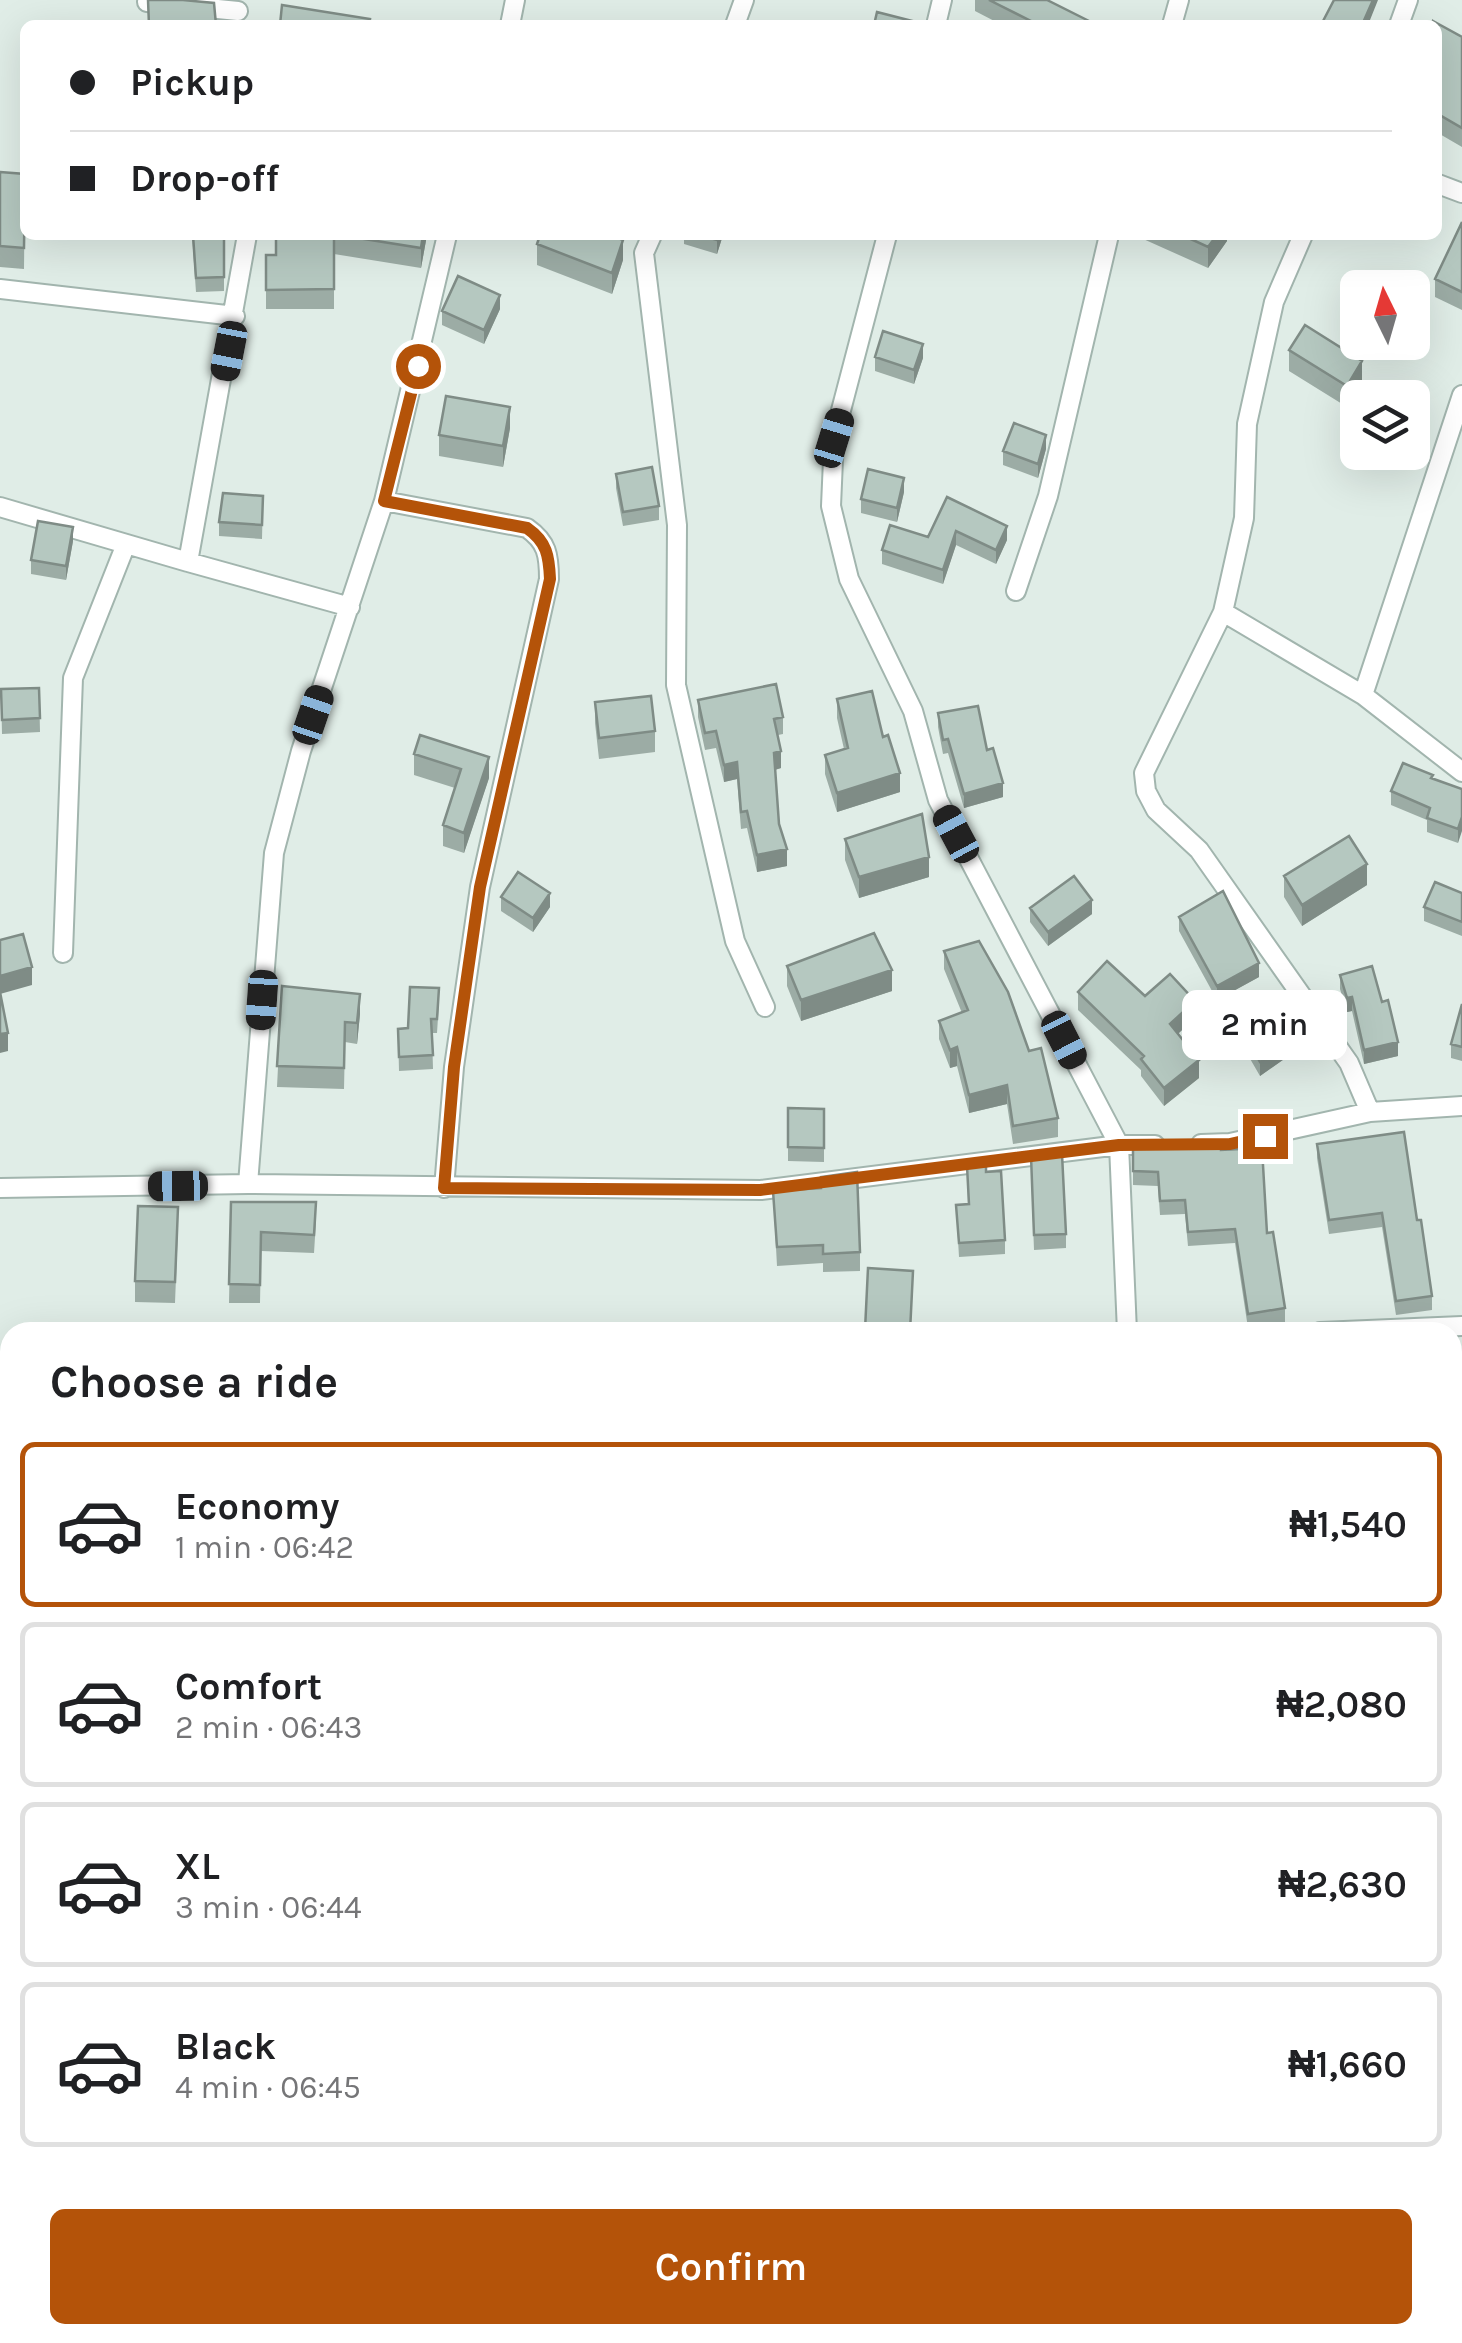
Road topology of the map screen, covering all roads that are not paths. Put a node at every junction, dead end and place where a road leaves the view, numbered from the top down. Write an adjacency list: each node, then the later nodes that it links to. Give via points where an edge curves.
1 (147, 2): 2 (street)
2 (239, 12)
3 (246, 240): 10 (street)
4 (446, 240): 12 (street)
5 (650, 240): 22 (street, via 644,253 676,525 676,685 736,941)
6 (886, 240): 25 (street, via 834,438 831,506 849,579 912,711 938,800)
7 (1108, 240): 16 (street, via 1048,496)
8 (1301, 240): 18 (street, via 1274,302 1259,372 1248,424 1244,518)
9 (0, 289): 10 (street)
10 (236, 316): 15 (street)
11 (1462, 395): 19 (street)
12 (384, 501): 17 (street); 28 (street, via 527,528 549,553 550,579 480,887)
13 (0, 508): 14 (street)
14 (126, 544): 15 (street); 21 (street, via 72,678)
15 (188, 562): 17 (street)
16 (1016, 591)
17 (350, 607): 26 (street, via 274,853)
18 (1222, 612): 19 (street); 24 (street, via 1154,746 1144,773 1146,791 1156,810 1199,850 1349,1063)
19 (1364, 695): 20 (street)
20 (1462, 772)
21 (63, 953)
22 (765, 1008)
23 (1462, 1106): 24 (street)
24 (1370, 1112): 25 (street, via 1230,1144)
25 (1119, 1145): 28 (street, via 760,1190); 29 (street)
26 (248, 1184): 27 (street); 28 (street)
27 (0, 1188)
28 (444, 1188)
29 (1127, 1322)

